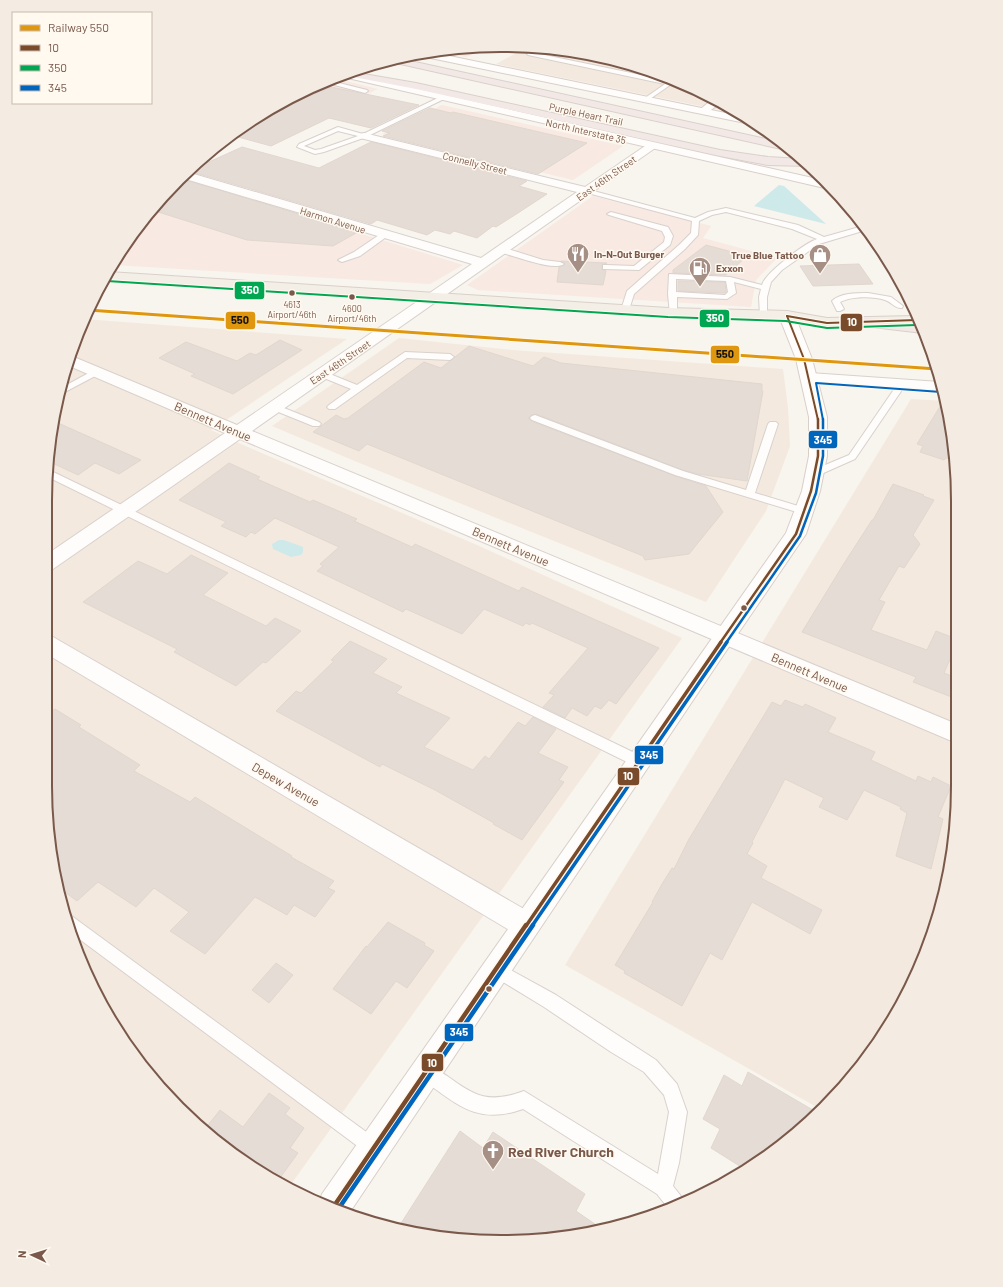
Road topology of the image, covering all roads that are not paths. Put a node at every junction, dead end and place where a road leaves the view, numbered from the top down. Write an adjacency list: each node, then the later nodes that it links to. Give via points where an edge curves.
1 (530, 54): 8 (lane)
2 (439, 57): 7 (street)
3 (404, 63): 18 (highway, Purple Heart Trail)
4 (379, 69): 21 (highway, Purple Heart Trail)
5 (358, 76): 22 (highway, via 416,86 720,153 768,161)
6 (353, 77): 12 (street, North Interstate 35)
7 (555, 81): 13 (street); 18 (highway, via 706,122)
8 (660, 81)
9 (336, 84): 11 (lane)
10 (669, 84): 13 (lane)
11 (365, 91)
12 (442, 98): 17 (lane); 20 (street, North Interstate 35)
13 (647, 99): 15 (street)
14 (713, 105): 15 (street)
15 (703, 111): 16 (street)
16 (735, 118)
17 (364, 136): 17 (lane, via 338,129 300,147 315,152); 27 (street, Connelly Street)
18 (735, 136): 19 (highway, Purple Heart Trail)
19 (774, 144)
20 (652, 146): 24 (street, North Interstate 35); 27 (street, East 46th Street)
21 (793, 160)
22 (795, 162)
23 (191, 177): 31 (street, Harmon Avenue)
24 (806, 179): 25 (street, North Interstate 35); 26 (street)
25 (817, 182)
26 (819, 184)
27 (586, 191): 29 (lane); 33 (street, East 46th Street)
28 (611, 214): 37 (lane, via 665,229 670,238 636,268)
29 (696, 220): 32 (lane, via 710,213 726,210 795,227); 44 (lane, via 695,233 630,293)
30 (859, 230): 32 (lane)
31 (385, 235): 34 (lane); 35 (street, Harmon Avenue)
32 (824, 240): 40 (lane, via 816,242 779,268 767,281)
33 (502, 250): 35 (street, East 46th Street); 36 (lane, via 542,262)
34 (342, 260)
35 (482, 263): 42 (street, East 46th Street)
36 (560, 264)
37 (606, 268)
38 (112, 276): 42 (main road)
39 (730, 279): 40 (lane); 41 (lane, via 732,293 727,296); 41 (lane, via 689,280 672,276)
40 (765, 288): 46 (lane)
41 (672, 294): 45 (lane)
42 (433, 298): 44 (main road); 54 (street, East 46th Street)
43 (904, 306): 47 (main road, via 822,310)
44 (625, 310): 45 (main road)
45 (673, 313): 46 (main road)
46 (764, 316): 47 (main road)
47 (787, 316): 49 (main road, via 827,323); 55 (street)
48 (913, 320): 49 (main road)
49 (860, 322): 50 (highway)
50 (917, 329)
51 (450, 357): 59 (lane, via 405,355)
52 (74, 363): 53 (street, Bennett Avenue)
53 (96, 372): 58 (lane); 65 (street, Bennett Avenue)
54 (322, 374): 59 (lane); 60 (street, East 46th Street)
55 (810, 378): 56 (street); 66 (street, via 818,417 818,456)
56 (902, 384): 57 (street); 66 (lane, via 852,457)
57 (936, 387)
58 (66, 389)
59 (358, 389): 61 (lane)
60 (274, 407): 63 (lane); 65 (street, East 46th Street)
61 (332, 407)
62 (535, 418): 68 (lane, via 679,473)
63 (316, 424)
64 (773, 424): 68 (lane)
65 (239, 432): 69 (street, East 46th Street); 72 (street, Bennett Avenue)
66 (814, 473): 70 (street)
67 (53, 475): 69 (lane)
68 (750, 494): 70 (lane)
69 (125, 510): 71 (street, East 46th Street); 75 (lane)
70 (804, 511): 72 (street, via 796,534)
71 (52, 560)
72 (724, 636): 74 (street, Bennett Avenue); 75 (street)
73 (52, 647): 76 (street, Depew Avenue)
74 (951, 732)
75 (638, 761): 76 (street)
76 (526, 925): 78 (street)
77 (75, 927): 80 (lane)
78 (496, 970): 79 (street); 81 (lane, via 550,1001 650,1066 671,1090 678,1112 670,1163)
79 (426, 1072): 80 (street); 81 (lane, via 474,1104 494,1108 512,1106 524,1100)
80 (374, 1148): 83 (street)
81 (663, 1188): 82 (lane)
82 (674, 1201)
83 (336, 1203)

